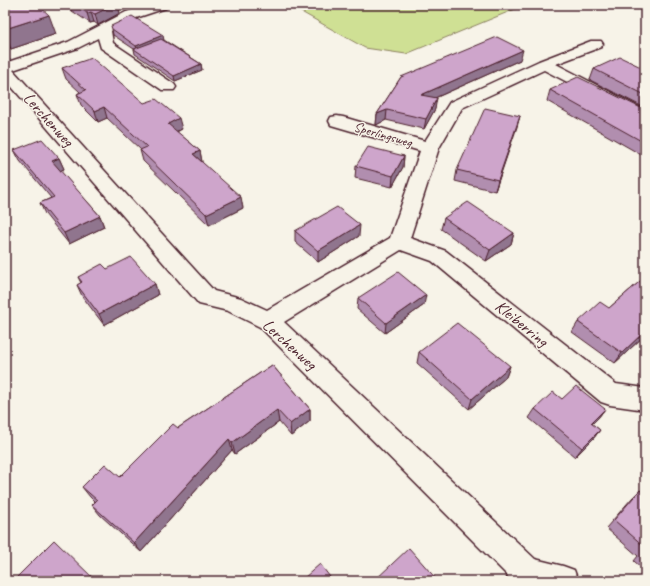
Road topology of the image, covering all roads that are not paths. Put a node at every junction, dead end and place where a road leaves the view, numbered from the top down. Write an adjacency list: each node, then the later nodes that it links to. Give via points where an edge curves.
1 (161, 5): 2 (street, Lerchenweg, via 131,15)
2 (104, 29): 5 (street, Lerchenweg, via 73,45); 6 (street, via 106,45)
3 (596, 44): 4 (street)
4 (544, 64): 7 (street); 9 (street, via 456,105)
5 (5, 69): 11 (street, Lerchenweg, via 207,298 234,304)
6 (168, 87)
7 (645, 117)
8 (337, 121): 9 (street, Sperlingsweg)
9 (430, 148): 10 (street)
10 (399, 242): 11 (street); 12 (street, Kleiberring, via 438,256 610,394)
11 (268, 321): 13 (street, Lerchenweg)
12 (645, 399)
13 (524, 577): 14 (street)
14 (563, 581)

